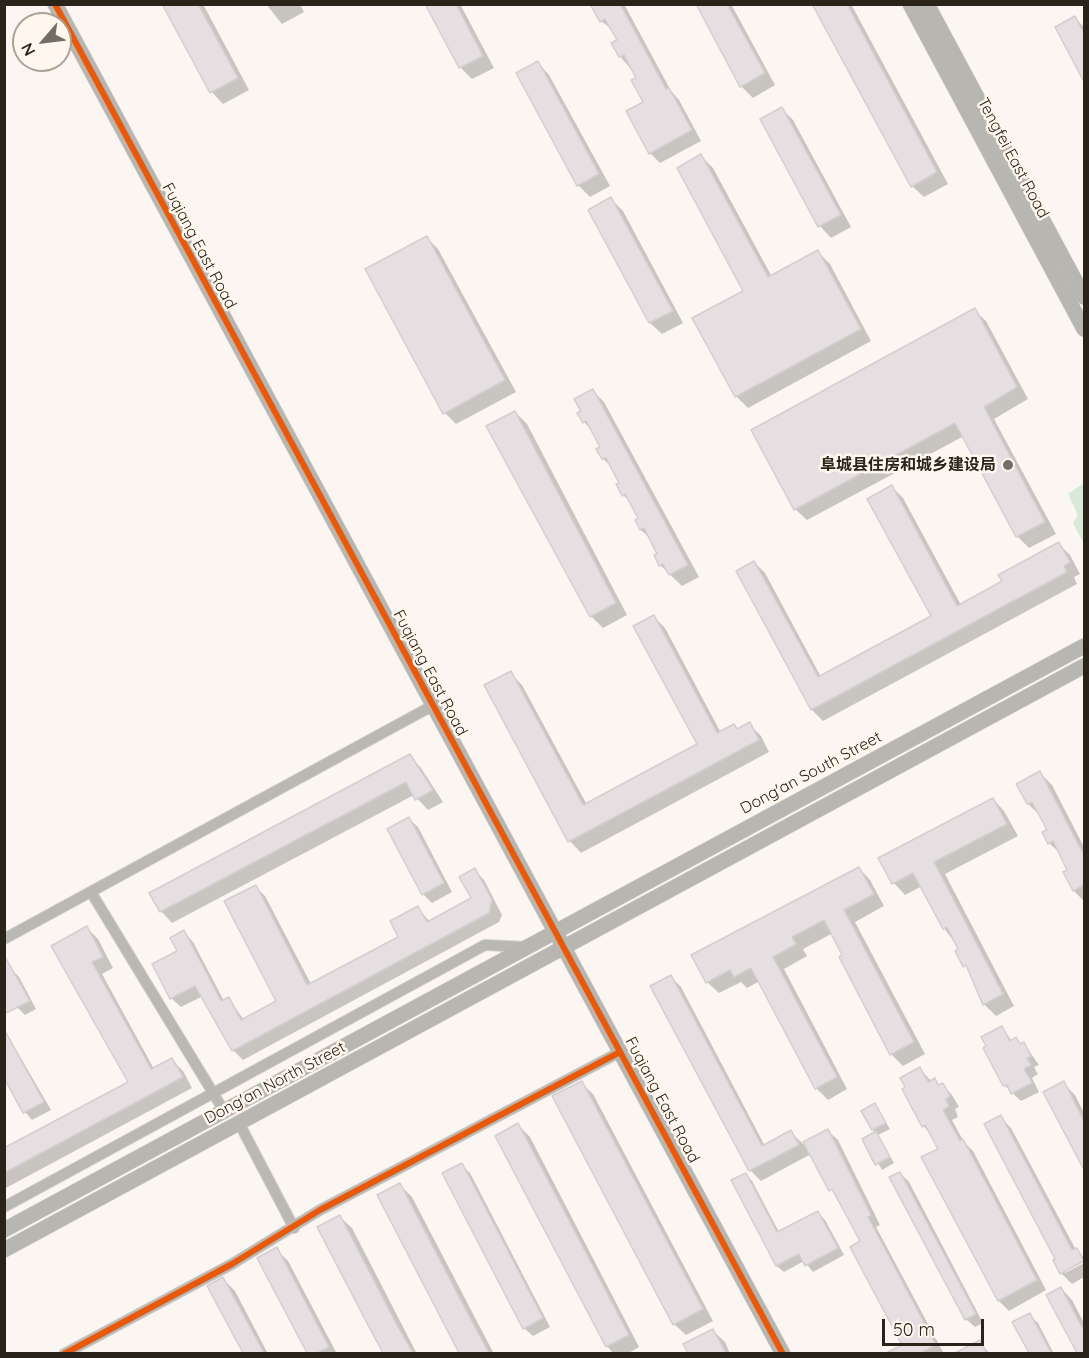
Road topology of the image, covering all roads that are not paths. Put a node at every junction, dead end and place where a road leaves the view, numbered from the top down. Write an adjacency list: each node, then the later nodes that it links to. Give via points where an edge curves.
1 (55, 4): 8 (main road, Fuqiang East Road)
2 (910, 4): 5 (main road, Tengfei East Road)
3 (927, 4): 4 (main road, Tengfei East Road)
4 (1084, 297)
5 (1084, 329)
6 (1084, 646): 10 (main road, Dong'an South Street)
7 (1084, 666): 13 (main road)
8 (432, 706): 9 (street); 10 (main road, Fuqiang East Road)
9 (91, 892): 11 (street); 15 (street)
10 (555, 932): 12 (main road, Dong'an North Street); 13 (main road, Fuqiang East Road)
11 (4, 939)
12 (526, 947): 15 (street, via 485,945); 16 (main road, Dong'an North Street)
13 (563, 947): 14 (main road, Fuqiang East Road); 17 (main road, Dong'an North Street)
14 (620, 1052): 19 (street); 23 (main road, Fuqiang East Road)
15 (213, 1093): 16 (street); 18 (street)
16 (224, 1111): 20 (main road, Dong'an North Street)
17 (239, 1123): 19 (street); 21 (main road, Dong'an North Street)
18 (4, 1207)
19 (294, 1227): 22 (street)
20 (4, 1230)
21 (4, 1250)
22 (64, 1353)
23 (783, 1353)

